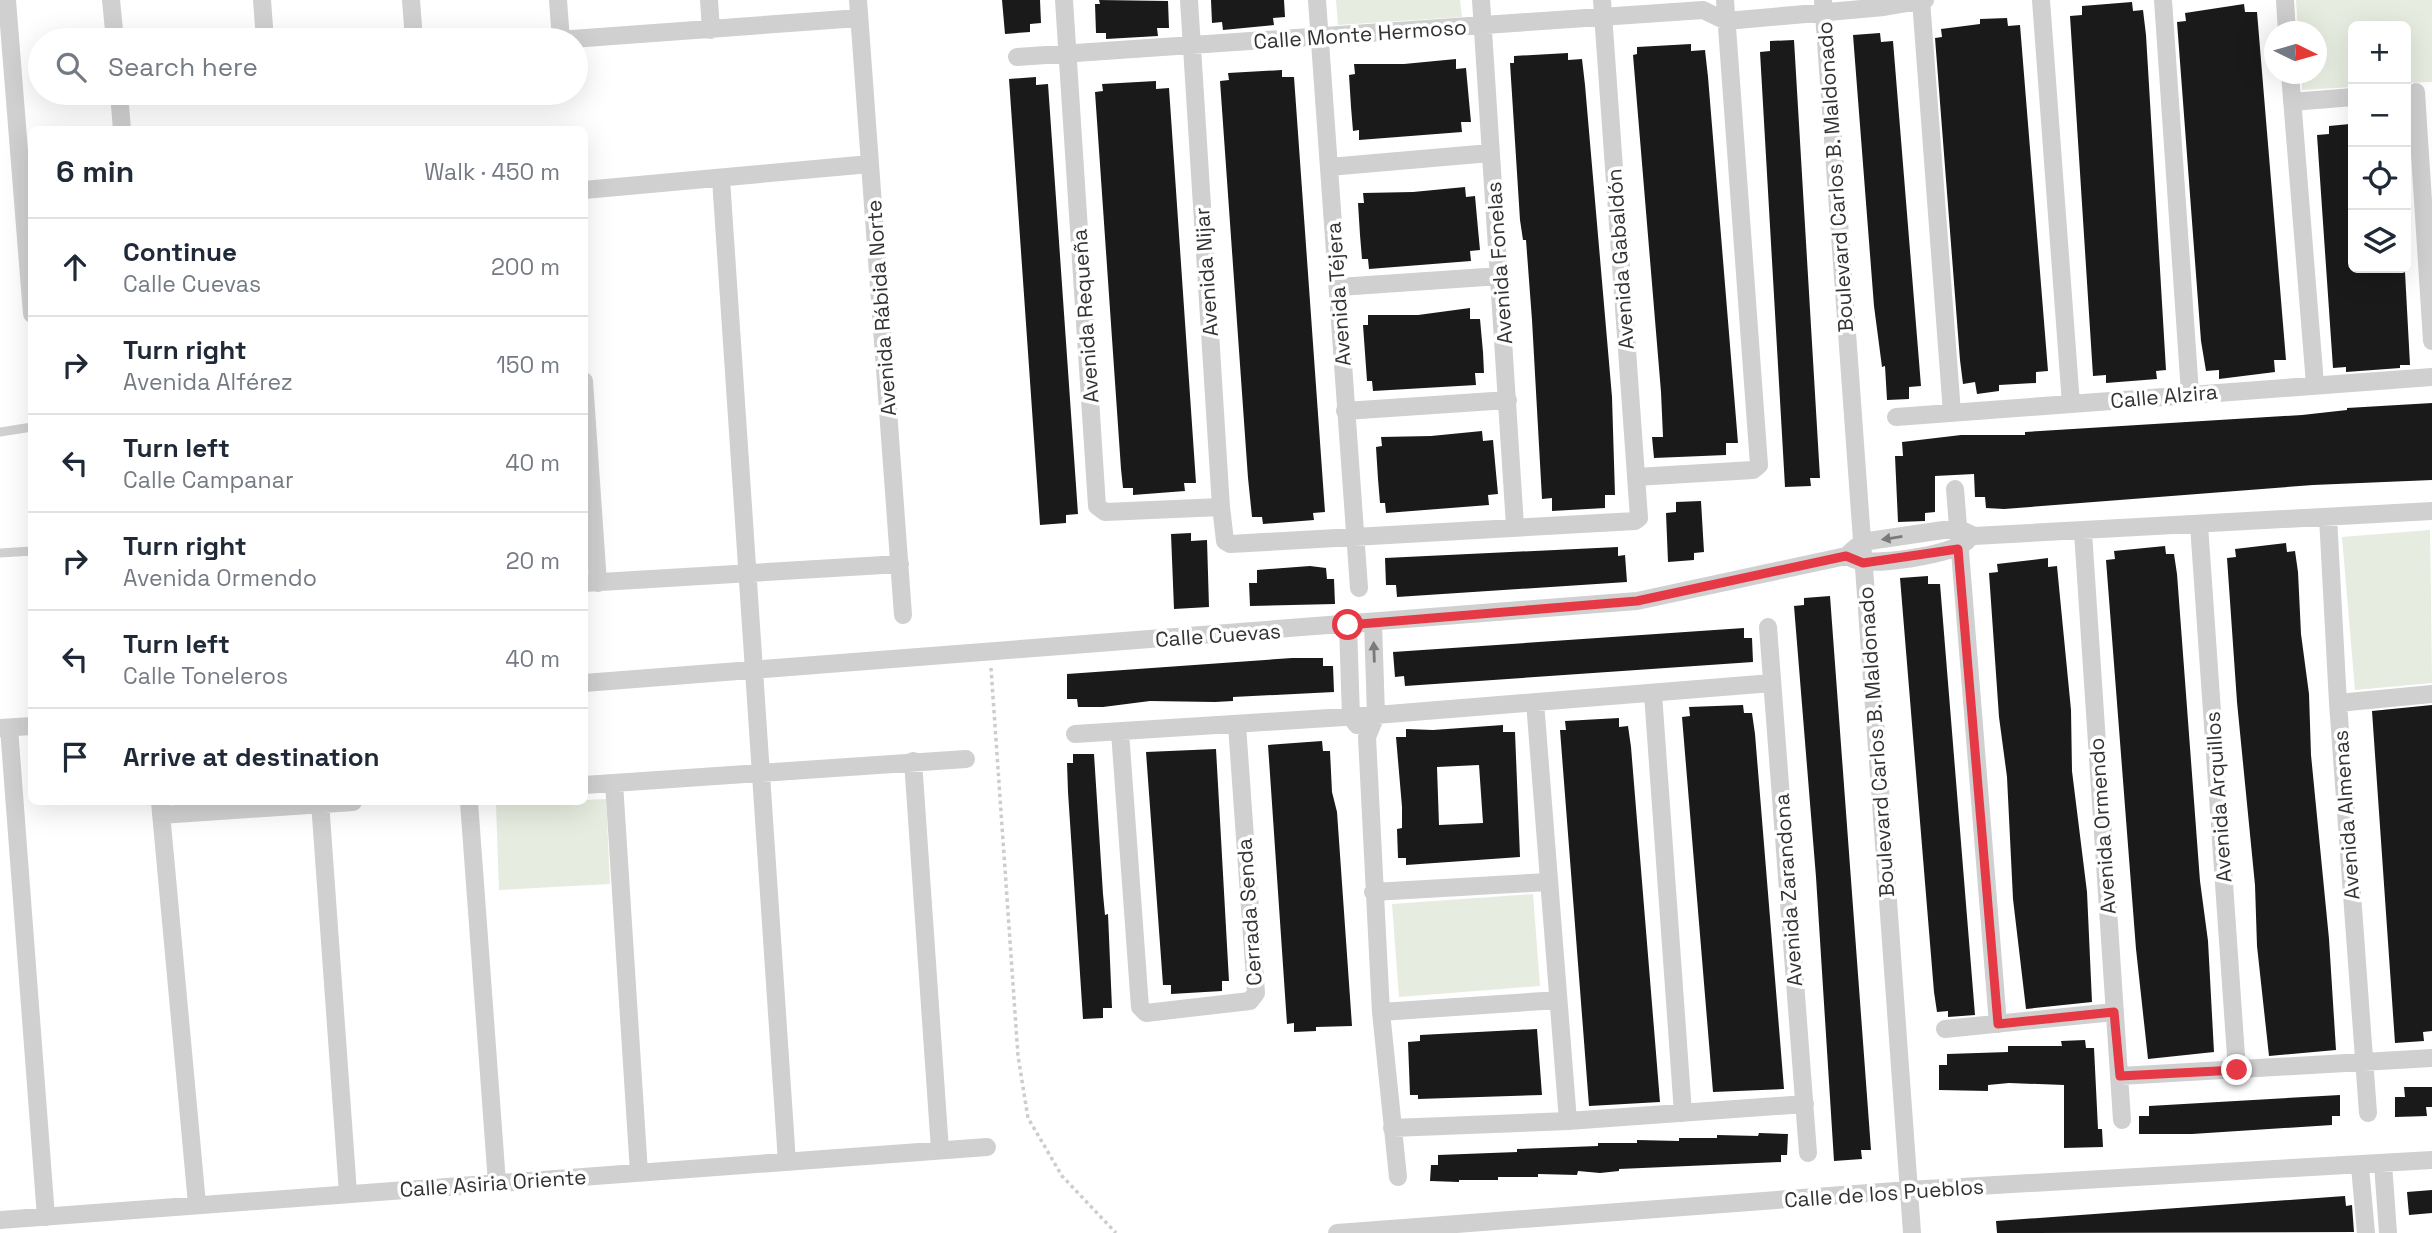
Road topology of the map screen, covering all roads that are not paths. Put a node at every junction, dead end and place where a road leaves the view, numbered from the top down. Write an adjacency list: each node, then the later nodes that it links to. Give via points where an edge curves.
1 (7, 0): 39 (street)
2 (111, 0): 24 (street)
3 (262, 0): 25 (street)
4 (411, 0): 26 (street)
5 (558, 0): 27 (street)
6 (709, 0): 28 (street)
7 (858, 0): 20 (street, Avenida Rábida Norte)
8 (1064, 0): 32 (street, Avenida Requeña)
9 (1189, 0): 31 (street, Avenida Nijar)
10 (1317, 0): 29 (street, Avenida Téjera)
11 (1481, 0): 23 (street, Avenida Fonelas)
12 (1722, 0): 19 (street, Calle Monte Hermoso); 21 (street)
13 (2042, 0): 54 (street)
14 (2163, 0): 52 (street)
15 (2285, 0): 22 (street)
16 (1923, 1): 17 (street, Calle Monte Hermoso); 56 (street)
17 (1823, 6): 21 (street, Calle Monte Hermoso); 72 (street, Boulevard Carlos B. Maldonado)
18 (1602, 8): 19 (street, Calle Monte Hermoso); 23 (street, Calle Monte Hermoso); 60 (street, Avenida Gabaldón)
19 (1703, 10): 21 (street, Calle Monte Hermoso)
20 (859, 18): 28 (street); 42 (street, Avenida Rábida Norte)
21 (1726, 20): 60 (street, via 1759,465 1753,470)
22 (2286, 21)
23 (1483, 26): 29 (street, Calle Monte Hermoso); 41 (street, Avenida Fonelas)
24 (114, 28)
25 (264, 28)
26 (413, 28)
27 (559, 28)
28 (711, 30): 30 (street)
29 (1320, 37): 31 (street, Calle Monte Hermoso); 43 (street, Avenida Téjera)
30 (588, 38)
31 (1192, 45): 32 (street, Calle Monte Hermoso); 63 (street, Avenida Nijar)
32 (1068, 54): 33 (street, Calle Monte Hermoso); 63 (street, Avenida Requeña, via 1097,506 1105,512)
33 (1017, 57)
34 (2291, 84): 37 (street)
35 (2418, 92): 49 (street)
36 (2348, 97): 37 (street)
37 (2292, 102): 51 (street)
38 (120, 105): 40 (street)
39 (8, 121): 47 (street)
40 (122, 126)
41 (1490, 153): 43 (street); 46 (street, Avenida Fonelas)
42 (870, 164): 44 (street); 78 (street, Avenida Rábida Norte)
43 (1329, 167): 48 (street, Avenida Téjera)
44 (721, 179): 45 (street); 79 (street)
45 (588, 190)
46 (1500, 275): 48 (street); 53 (street, Avenida Fonelas)
47 (28, 282)
48 (1339, 287): 55 (street, Avenida Téjera)
49 (2432, 341)
50 (2432, 377): 51 (street, Calle Alzira)
51 (2315, 384): 52 (street, Calle Alzira)
52 (2190, 393): 54 (street, Calle Alzira)
53 (1508, 400): 55 (street); 67 (street, Avenida Fonelas)
54 (2071, 404): 56 (street, Calle Alzira)
55 (1345, 411): 70 (street, Avenida Téjera)
56 (1952, 413): 57 (street, Calle Alzira)
57 (1896, 417)
58 (28, 428): 59 (lane)
59 (0, 432)
60 (1636, 477): 67 (street, Avenida Gabaldón, via 1639,518 1635,521)
61 (1955, 489): 68 (street)
62 (588, 497): 80 (street)
63 (1221, 507): 70 (street, Avenida Nijar, via 1227,543)
64 (2432, 511): 65 (street)
65 (2328, 517): 66 (street); 92 (street, Avenida Almenas)
66 (2199, 524): 69 (street); 119 (street, Avenida Arquillos)
67 (1516, 526): 70 (street)
68 (1957, 528): 71 (street); 72 (street, one-way to 72); 73 (street)
69 (2082, 532): 71 (street); 114 (street, Avenida Ormendo)
70 (1355, 536): 81 (street, Avenida Téjera)
71 (1974, 536): 73 (street)
72 (1862, 542): 76 (street, Calle Cuevas); 77 (street, Boulevard Carlos B. Maldonado)
73 (1958, 549): 77 (street); 115 (street)
74 (28, 551): 75 (lane)
75 (0, 553)
76 (1846, 556): 77 (street); 83 (street, Calle Cuevas, via 1637,601)
77 (1863, 563): 137 (street, Boulevard Carlos B. Maldonado)
78 (900, 564): 79 (street); 82 (street, Avenida Rábida Norte)
79 (747, 575): 80 (street); 86 (street)
80 (591, 583)
81 (1359, 588)
82 (903, 615)
83 (1373, 623): 84 (street, Calle Cuevas); 93 (street, one-way to 83)
84 (1348, 625): 86 (street, Calle Cuevas); 94 (street)
85 (1768, 627): 88 (street, Avenida Zarandona)
86 (756, 669): 87 (street, Calle Cuevas); 103 (street)
87 (588, 683)
88 (1772, 683): 89 (street); 121 (street, Avenida Zarandona)
89 (1653, 694): 91 (street); 122 (street)
90 (2432, 694): 92 (street)
91 (1535, 702): 93 (street); 110 (street)
92 (2337, 703): 118 (street, Avenida Almenas)
93 (1376, 715): 94 (street); 100 (street)
94 (1351, 717): 95 (street); 100 (street)
95 (1237, 724): 98 (street); 98 (street, Cerrada Senda, via 1256,993 1250,1001 1146,1013 1140,1007)
96 (28, 726): 97 (street)
97 (4, 728): 140 (street)
98 (1119, 732): 99 (street)
99 (1075, 734)
100 (1367, 737): 111 (street)
101 (965, 759): 102 (street)
102 (913, 761): 103 (street); 128 (street)
103 (762, 773): 104 (street); 131 (street)
104 (614, 783): 105 (street); 134 (street)
105 (588, 785)
106 (241, 805): 109 (street)
107 (321, 805): 138 (street)
108 (469, 805): 136 (street)
109 (161, 808): 139 (street)
110 (1548, 882): 111 (street); 112 (street)
111 (1373, 892): 113 (street)
112 (1558, 1000): 113 (street); 125 (street)
113 (1381, 1012): 126 (street)
114 (2114, 1012): 115 (street); 120 (street, Avenida Ormendo)
115 (1998, 1024): 116 (street)
116 (1945, 1029)
117 (2432, 1058): 118 (street)
118 (2365, 1063): 119 (street); 123 (street, Avenida Almenas)
119 (2237, 1070): 120 (street)
120 (2120, 1076): 124 (street, Avenida Ormendo)
121 (1805, 1104): 122 (street); 129 (street, Avenida Zarandona)
122 (1683, 1113): 125 (street)
123 (2368, 1113)
124 (2122, 1119)
125 (1568, 1121): 126 (street)
126 (1392, 1128): 135 (street)
127 (987, 1147): 128 (street, Calle Asiria Oriente)
128 (940, 1150): 131 (street, Calle Asiria Oriente)
129 (1808, 1153)
130 (2432, 1160): 132 (street, Calle de los Pueblos)
131 (787, 1161): 134 (street, Calle Asiria Oriente)
132 (2383, 1164): 133 (street, Calle de los Pueblos); 147 (street)
133 (2360, 1167): 137 (street, Calle de los Pueblos); 146 (street)
134 (639, 1173): 136 (street, Calle Asiria Oriente)
135 (1398, 1177)
136 (497, 1183): 138 (street, Calle Asiria Oriente)
137 (1909, 1190): 142 (street, Calle de los Pueblos); 145 (street, Boulevard Carlos B. Maldonado)
138 (348, 1193): 139 (street, Calle Asiria Oriente)
139 (197, 1204): 140 (street, Calle Asiria Oriente)
140 (46, 1217): 141 (street, Calle Asiria Oriente)
141 (0, 1220)
142 (1413, 1230): 143 (street, Calle de los Pueblos)
143 (1387, 1231): 144 (street, Calle de los Pueblos)
144 (1337, 1233)
145 (1912, 1233)
146 (2366, 1233)
147 (2388, 1233)

